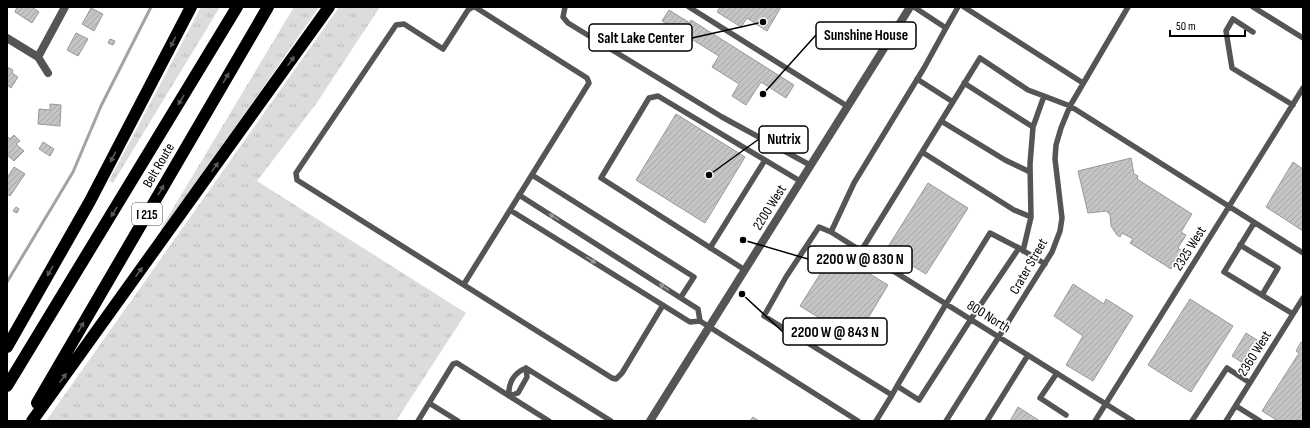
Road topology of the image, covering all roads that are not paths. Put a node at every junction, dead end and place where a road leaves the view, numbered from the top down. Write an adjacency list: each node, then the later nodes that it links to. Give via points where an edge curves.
1 (65, 7): 19 (street)
2 (191, 7): 62 (highway, one-way to 62, via 90,201)
3 (237, 7): 67 (highway, Belt Route / I 215, one-way to 67)
4 (268, 7): 75 (highway, Belt Route / I 215, one-way to 4)
5 (329, 7): 76 (highway, one-way to 5)
6 (474, 7): 36 (lane, via 587,78 588,86); 51 (lane, via 468,10 443,49 404,24 396,25 296,173 297,180 301,183)
7 (565, 7): 34 (lane, via 563,17 568,23 722,117)
8 (689, 7): 28 (lane)
9 (910, 7): 28 (street, 2200 West)
10 (914, 7): 15 (lane)
11 (958, 7): 15 (lane)
12 (964, 7): 23 (lane)
13 (1128, 7): 23 (lane, Crater Street)
14 (1253, 7): 18 (lane)
15 (946, 28): 21 (lane)
16 (1253, 32): 27 (lane, via 1232,20 1226,32 1232,68)
17 (7, 38): 19 (street)
18 (1303, 38)
19 (38, 57): 20 (street)
20 (48, 73)
21 (917, 79): 26 (lane); 43 (lane, via 854,183)
22 (964, 83): 25 (lane, via 980,58 1028,90); 26 (lane); 31 (lane)
23 (1083, 83): 29 (lane, Crater Street)
24 (1303, 88): 27 (lane, 2325 West)
25 (1044, 96): 29 (lane); 31 (lane)
26 (953, 102): 30 (lane)
27 (1293, 105): 39 (lane, 2325 West)
28 (847, 106): 34 (street, 2200 West)
29 (1070, 106): 39 (lane); 49 (lane, Crater Street, via 1056,145 1056,178 1062,218 1060,231)
30 (941, 120): 32 (lane); 35 (lane, via 1005,160)
31 (1033, 127): 35 (lane)
32 (922, 152): 41 (lane, via 1014,210); 47 (lane)
33 (766, 160): 37 (lane); 45 (lane); 45 (lane, via 658,96 649,98 602,178)
34 (810, 165): 37 (street, 2200 West)
35 (1030, 172): 41 (lane)
36 (532, 175): 38 (lane); 53 (lane, via 694,277)
37 (800, 181): 50 (street, 2200 West)
38 (519, 195): 40 (lane); 53 (lane, one-way to 38)
39 (1230, 207): 42 (lane); 72 (lane, 2325 West)
40 (510, 210): 51 (lane); 56 (lane, one-way to 56)
41 (1031, 217): 46 (lane)
42 (1254, 223): 44 (lane); 48 (lane)
43 (831, 232): 47 (lane, 800 North); 69 (lane, via 819,227 764,316)
44 (1240, 245): 52 (lane, via 1224,272); 52 (lane, via 1278,268)
45 (710, 248): 50 (lane)
46 (1021, 250): 49 (lane); 55 (lane, via 990,233); 58 (lane)
47 (861, 251): 55 (lane, 800 North)
48 (1303, 253)
49 (1045, 264): 61 (lane, Crater Street)
50 (744, 270): 60 (street, 2200 West)
51 (464, 284): 56 (lane, via 616,379 622,374)
52 (1262, 295): 57 (lane)
53 (681, 297): 59 (lane, via 698,309)
54 (1303, 298): 57 (lane, 2360 West)
55 (946, 304): 58 (lane, 800 North); 68 (lane)
56 (663, 305): 59 (lane, via 690,322)
57 (1293, 314): 66 (lane, 2360 West)
58 (971, 319): 61 (lane, 800 North); 68 (lane, via 919,400)
59 (700, 321): 60 (lane)
60 (709, 327): 81 (street, 2200 West); 82 (lane)
61 (999, 337): 63 (lane, 800 North); 84 (lane, Crater Street)
62 (7, 347)
63 (1028, 355): 65 (lane, 800 North); 85 (lane)
64 (526, 368): 70 (lane, via 518,371 508,387); 70 (lane, via 527,377 518,393); 80 (lane)
65 (1057, 373): 72 (lane, 800 North); 74 (lane, via 1040,398)
66 (1250, 383): 73 (lane, 2360 West); 88 (lane, via 1227,368)
67 (7, 386)
68 (898, 386): 69 (lane)
69 (892, 395): 83 (lane)
70 (509, 396): 71 (lane, via 457,363 453,364); 79 (lane)
71 (429, 403): 77 (lane); 78 (lane)
72 (1106, 404): 86 (lane, 2325 West); 87 (lane, 800 North)
73 (1236, 406): 89 (lane, 2360 West); 90 (lane)
74 (1066, 415)
75 (26, 421)
76 (32, 421)
77 (418, 421)
78 (458, 421)
79 (549, 421)
80 (611, 421)
81 (650, 421)
82 (858, 421)
83 (876, 421)
84 (946, 421)
85 (987, 421)
86 (1095, 421)
87 (1133, 421)
88 (1192, 421)
89 (1226, 421)
90 (1260, 421)

